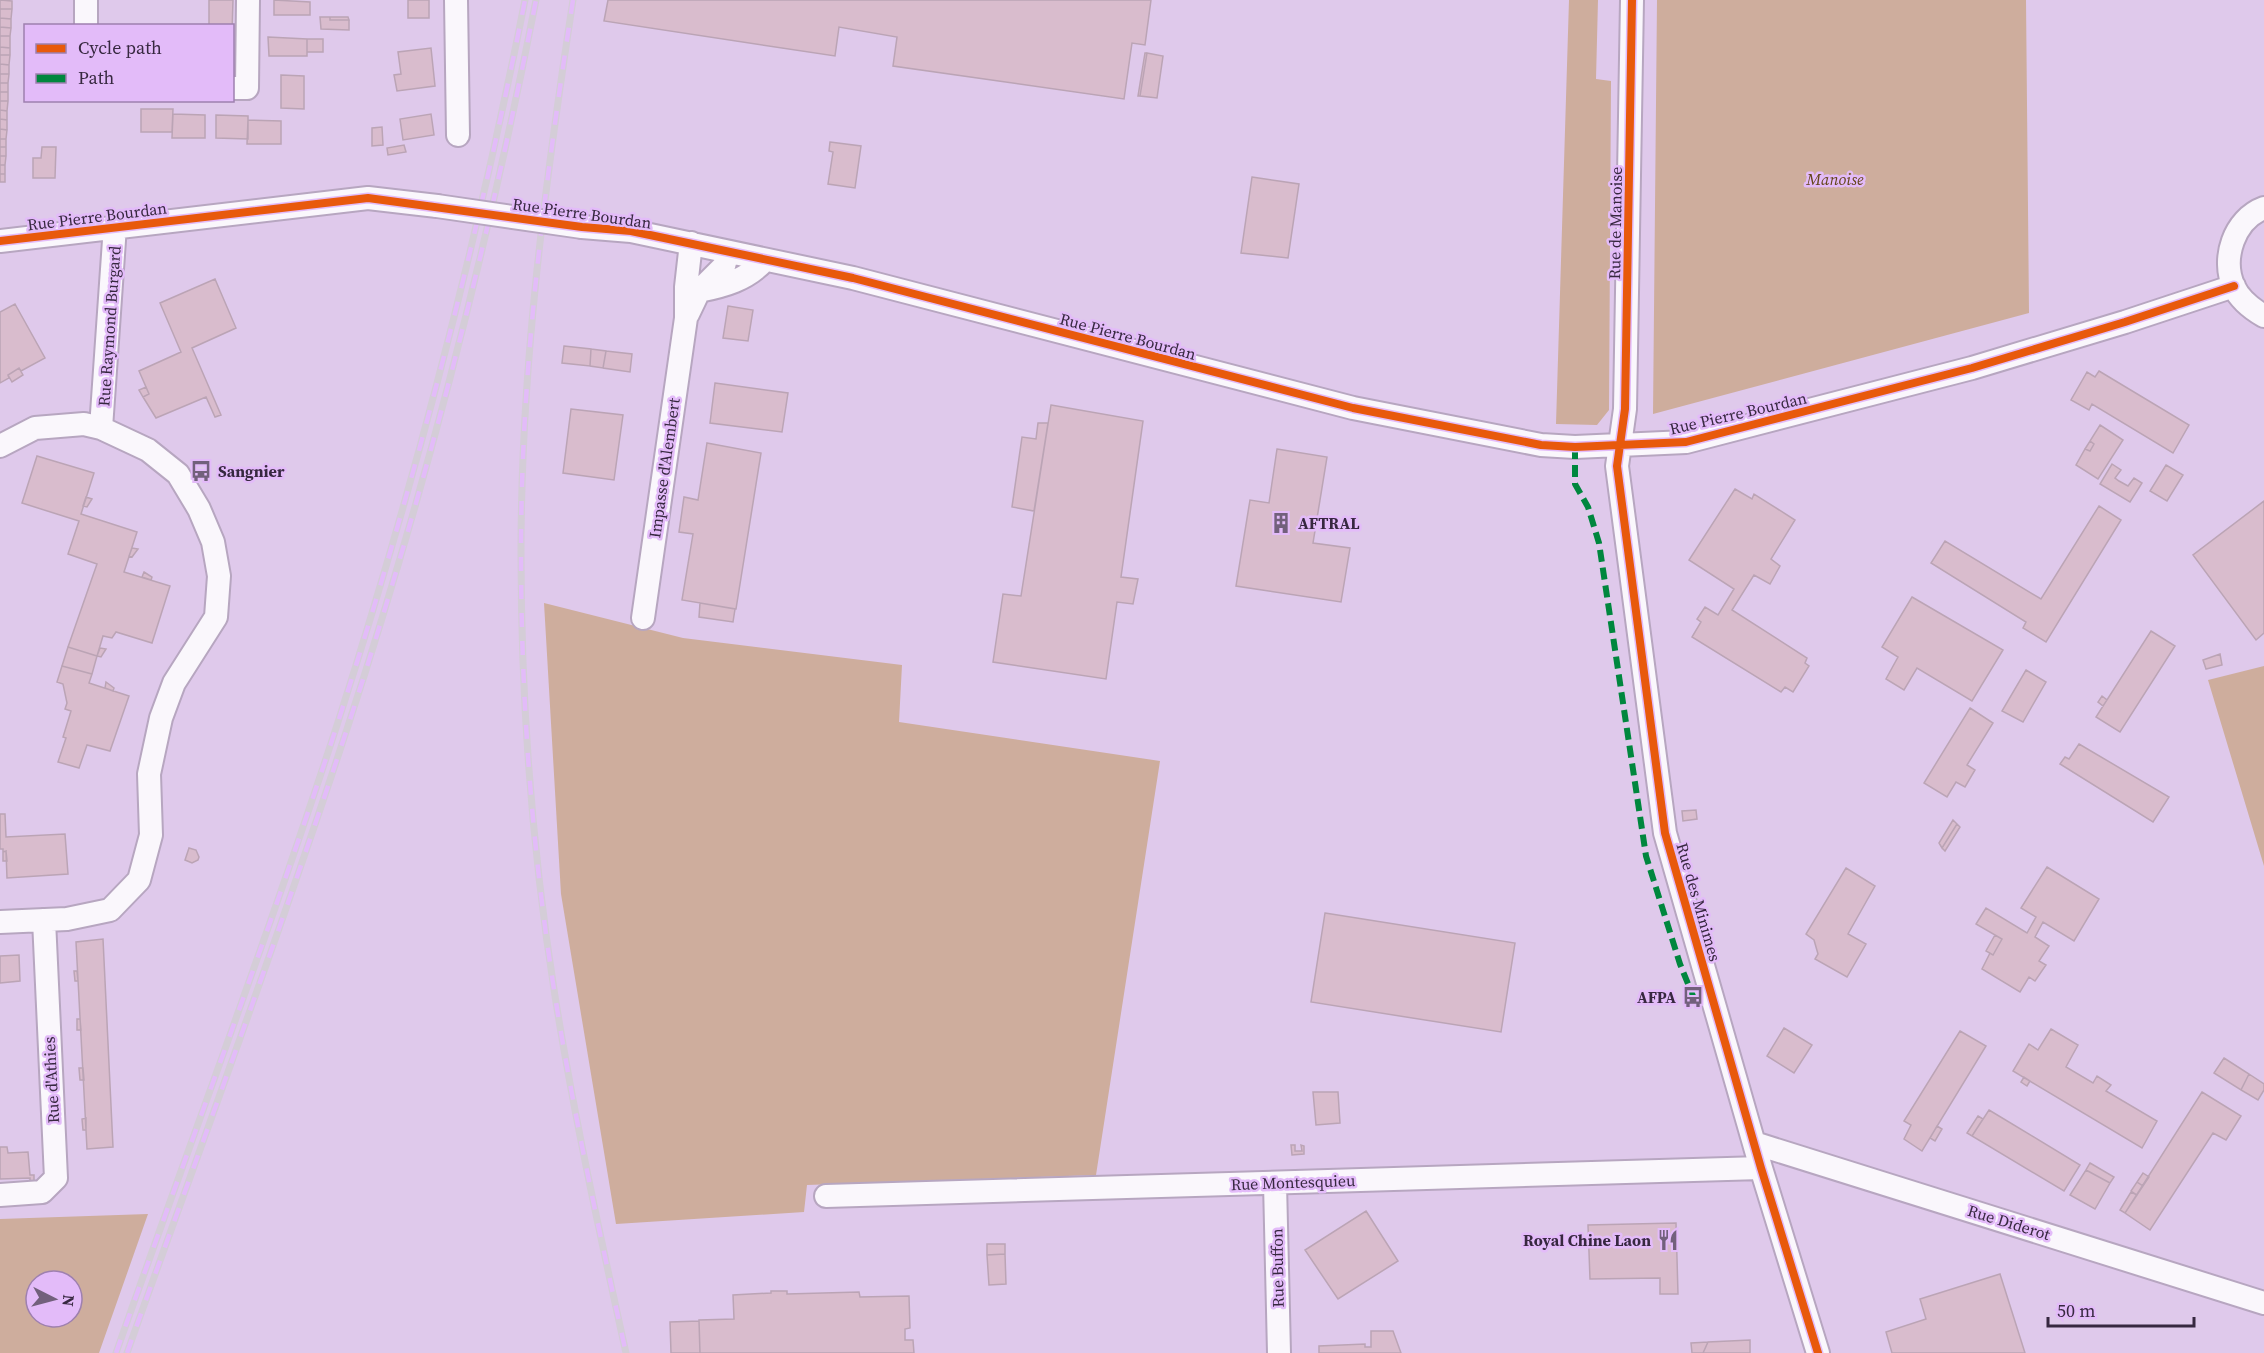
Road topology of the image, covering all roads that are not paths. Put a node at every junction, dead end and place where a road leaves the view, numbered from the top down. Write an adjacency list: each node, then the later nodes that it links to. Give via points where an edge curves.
1 (86, 0): 5 (street)
2 (249, 0): 6 (street, via 247,88)
3 (456, 0): 7 (street)
4 (1632, 0): 20 (street, Rue de Manoise, via 1625,409)
5 (86, 24)
6 (234, 88)
7 (458, 135)
8 (2264, 208): 14 (street, via 2245,221 2235,235 2229,269)
9 (116, 226): 10 (street, Rue Pierre Bourdan); 11 (street, Rue Pierre Bourdan, bridge, via 368,198 631,231); 18 (street, Rue Raymond Burgard)
10 (0, 241)
11 (691, 243): 12 (street, Rue Pierre Bourdan); 17 (street, Impasse d'Alembert)
12 (728, 252): 13 (street, Rue Pierre Bourdan); 15 (street, Impasse d'Alembert, via 724,266)
13 (765, 260): 15 (street, via 747,276); 20 (street, Rue Pierre Bourdan, via 853,278 1353,408 1541,445)
14 (2234, 286): 16 (street, via 2246,304); 20 (street, Rue Pierre Bourdan, via 1960,371 1686,442)
15 (699, 291): 17 (street, Impasse d'Alembert)
16 (2264, 316)
17 (686, 318): 21 (street, Impasse d'Alembert)
18 (101, 428): 19 (street, Rue Raymond Burgard, via 84,424 35,428); 22 (street, via 148,450 170,468 199,509 213,542 219,576 216,617 174,683 161,718 149,774 151,835 140,880 110,910)
19 (0, 446)
20 (1620, 446): 24 (street, Rue des Minimes, via 1617,466 1665,833)
21 (643, 618)
22 (44, 920): 23 (street); 27 (street, Rue d'Athies, via 56,1178 42,1192)
23 (0, 922)
24 (1754, 1143): 25 (street, Rue des Minimes); 29 (street, Rue Diderot)
25 (1761, 1168): 26 (street, Rue Montesquieu); 31 (street, Rue des Minimes)
26 (1275, 1183): 28 (street, Rue Montesquieu); 30 (street, Rue Buffon)
27 (0, 1195)
28 (825, 1196)
29 (2264, 1303)
30 (1279, 1353)
31 (1818, 1353)

